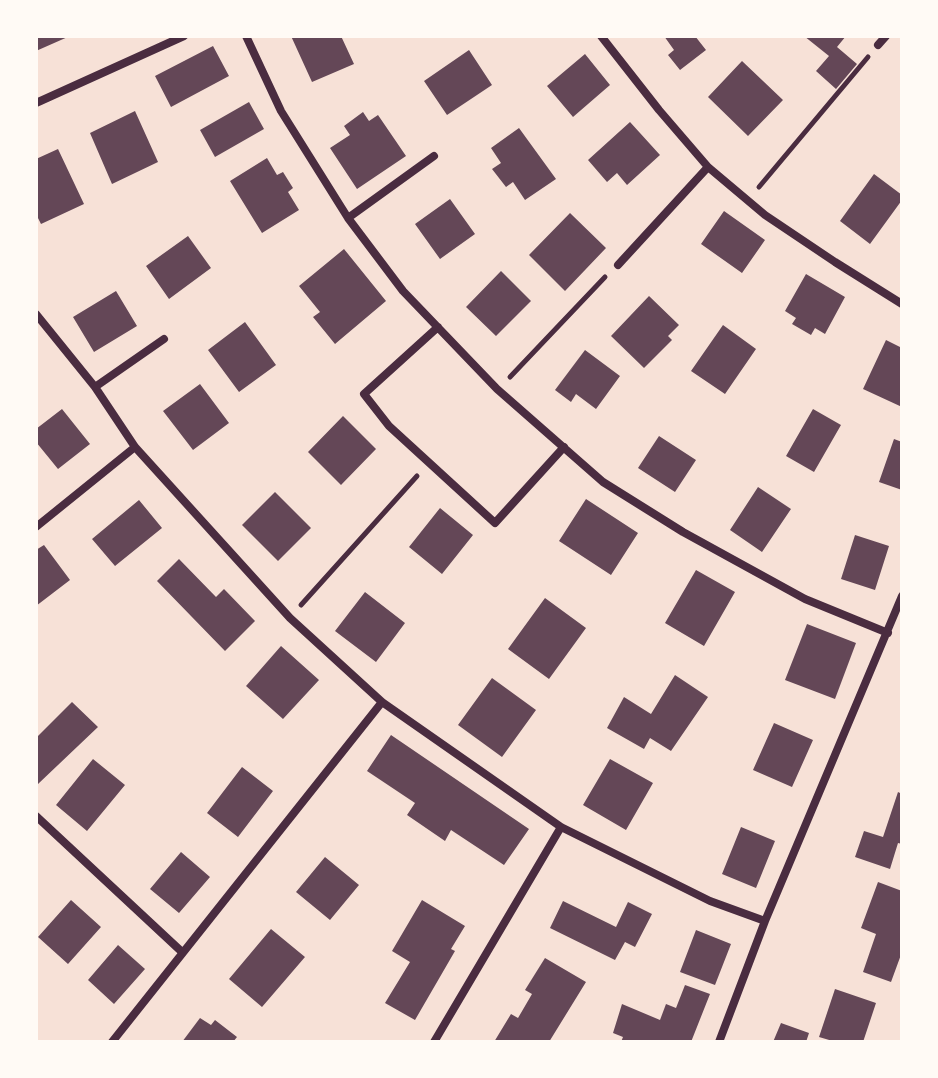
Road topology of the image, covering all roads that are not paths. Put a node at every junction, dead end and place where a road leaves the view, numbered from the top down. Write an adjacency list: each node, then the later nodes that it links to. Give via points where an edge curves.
1 (184, 36): 6 (street)
2 (246, 36): 9 (street, via 281,111)
3 (601, 36): 8 (street)
4 (886, 36): 5 (street)
5 (878, 45)
6 (36, 103)
7 (434, 156): 9 (street)
8 (708, 167): 10 (street); 11 (street, via 765,215)
9 (348, 218): 13 (street, via 403,291)
10 (618, 265)
11 (902, 304)
12 (36, 314): 15 (street)
13 (438, 327): 17 (street, via 497,389); 17 (street, via 364,394 389,426 495,523)
14 (164, 339): 15 (street)
15 (95, 387): 16 (street)
16 (135, 447): 18 (street); 21 (street, via 290,618)
17 (564, 447): 20 (street, via 603,482 683,532 805,599)
18 (36, 527)
19 (902, 596): 20 (street)
20 (888, 633): 24 (street)
21 (382, 702): 23 (street); 25 (street)
22 (36, 816): 25 (street)
23 (561, 827): 24 (street, via 710,901); 27 (street)
24 (765, 921): 28 (street)
25 (182, 952): 26 (street)
26 (112, 1042)
27 (434, 1042)
28 (719, 1042)

